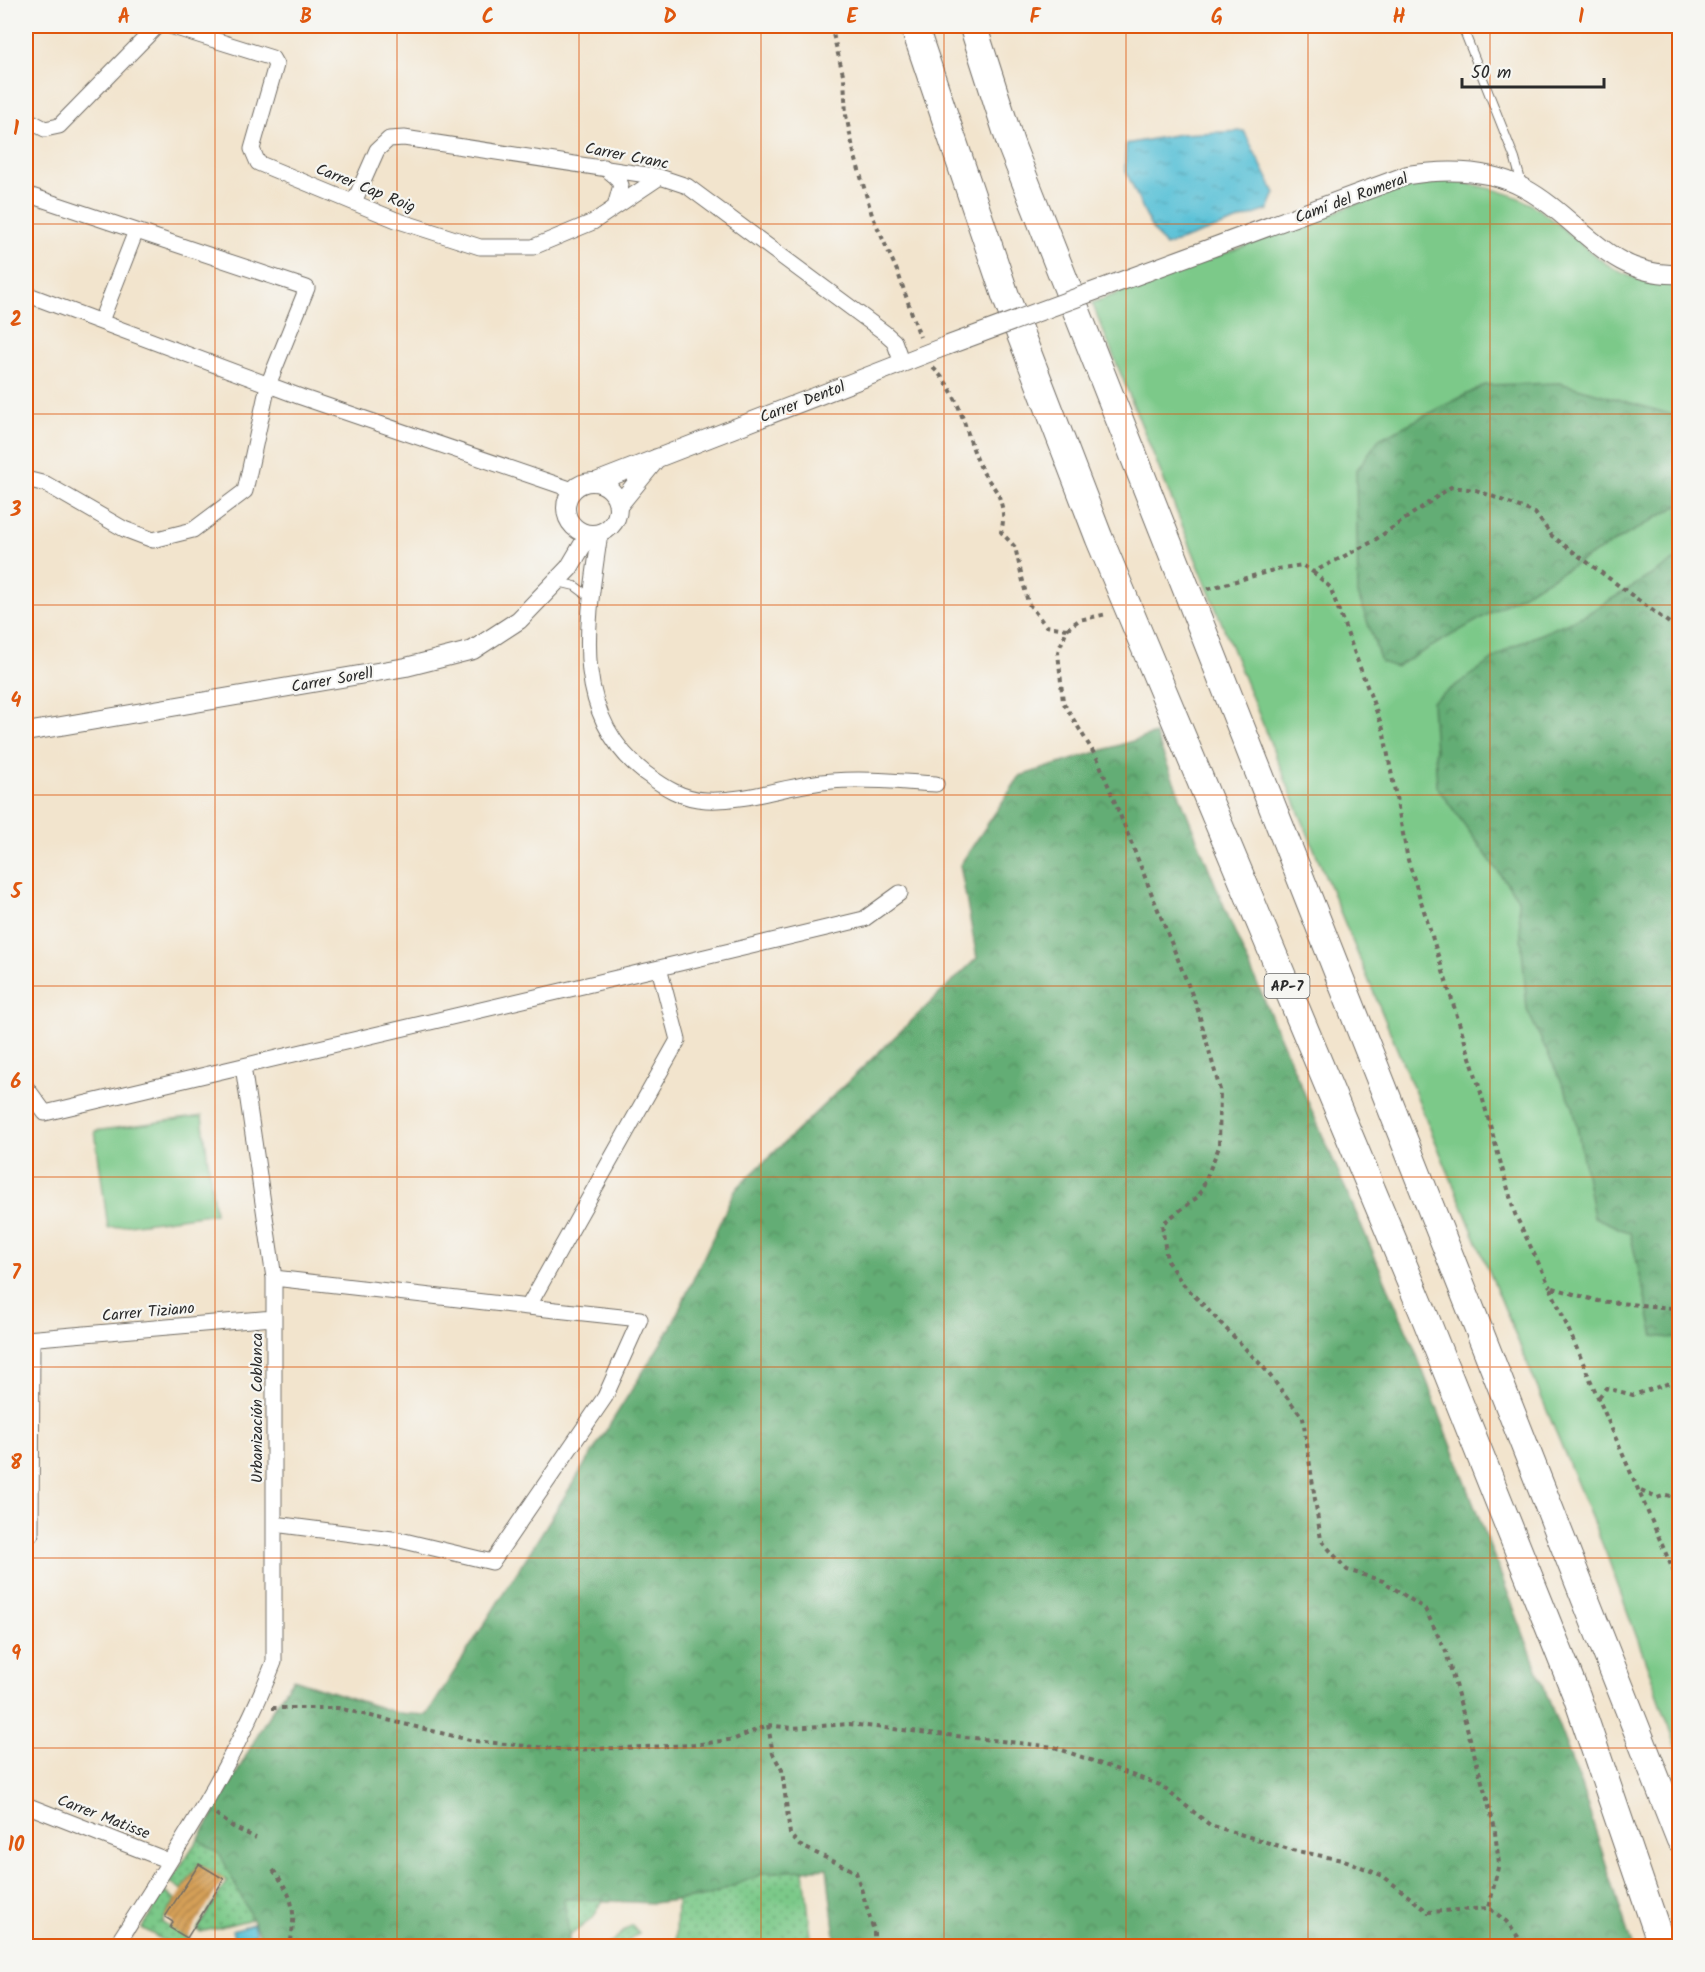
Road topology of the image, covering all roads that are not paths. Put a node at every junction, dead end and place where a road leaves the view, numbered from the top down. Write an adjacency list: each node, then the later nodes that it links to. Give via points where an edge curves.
1 (157, 26): 6 (street, via 59,126 45,129)
2 (170, 26): 11 (street, Carrer Cap Roig, via 272,58 276,64 252,149 258,163)
3 (914, 26): 44 (highway, AP-7, via 1006,297 1099,538 1432,1334 1577,1697)
4 (973, 26): 41 (highway, via 1011,144)
5 (1462, 26): 9 (lane)
6 (26, 119)
7 (604, 167): 8 (street, Carrer Cranc); 11 (street, Carrer Cranc, via 389,139 377,150); 12 (street, via 621,185)
8 (653, 175): 12 (street, Carrer Cap Roig); 18 (street, Carrer Cranc, via 687,186 885,333 894,341)
9 (1523, 187): 14 (street, Camí del Romeral, via 1632,268); 17 (street, Camí del Romeral, bridge, via 1467,172 1437,170 1408,175)
10 (26, 194): 13 (street)
11 (354, 202): 12 (street, Carrer Cap Roig, via 480,247 533,247 593,222)
12 (615, 207)
13 (136, 231): 16 (street); 19 (street, via 307,288)
14 (1680, 274)
15 (26, 294): 16 (street)
16 (101, 321): 19 (street)
17 (946, 346): 18 (street, Carrer Dentol)
18 (902, 363): 20 (street, Carrer Dentol)
19 (268, 385): 21 (street, via 245,490 192,530 153,540 124,529 46,484); 23 (street)
20 (658, 457): 22 (street, Carrer Dentol); 24 (street, Carrer Dentol)
21 (26, 479)
22 (596, 482): 23 (street); 24 (street, via 611,490)
23 (573, 490): 25 (street, via 566,514 575,528)
24 (618, 506): 25 (street, via 614,522)
25 (595, 533): 26 (street, Carrer Sorell); 27 (street)
26 (556, 582): 27 (lane, via 575,586); 28 (street, Carrer Sorell, via 519,620 473,650 406,667)
27 (591, 598): 29 (street, via 592,685 604,726 638,766 677,794 726,800 831,781)
28 (26, 732)
29 (936, 784)
30 (900, 893): 31 (street, via 864,919)
31 (659, 968): 32 (street); 35 (street, via 678,1040)
32 (243, 1066): 33 (street, via 45,1113); 34 (street, Urbanización Coblanca)
33 (26, 1087)
34 (274, 1278): 35 (street); 36 (street, Urbanización Coblanca)
35 (528, 1307): 38 (street, via 640,1319 605,1397 492,1562 400,1540)
36 (273, 1318): 37 (street, Carrer Tiziano); 38 (street, Urbanización Coblanca)
37 (29, 1339): 39 (street, via 31,1534)
38 (274, 1524): 42 (street, Urbanización Coblanca, via 274,1662 256,1709)
39 (26, 1534)
40 (26, 1805): 42 (street, Carrer Matisse)
41 (1680, 1839)
42 (169, 1861): 43 (street, Urbanización Coblanca)
43 (116, 1947)
44 (1662, 1947)

